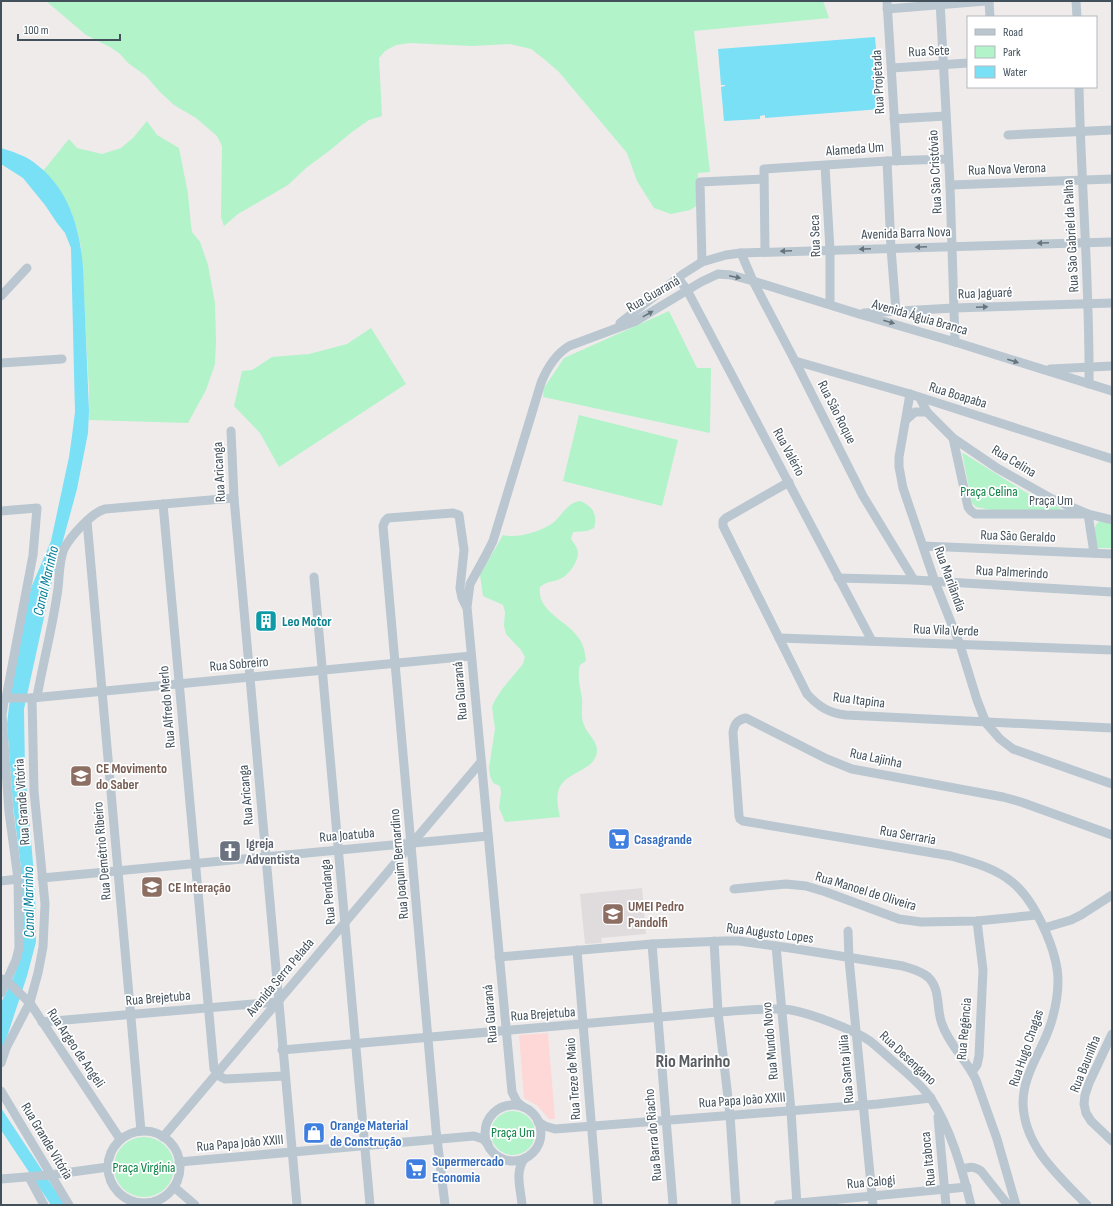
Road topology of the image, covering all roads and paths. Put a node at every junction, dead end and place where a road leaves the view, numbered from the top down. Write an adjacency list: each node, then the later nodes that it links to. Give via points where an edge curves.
1 (988, 1): 3 (street); 5 (street)
2 (1076, 1): 6 (street)
3 (940, 3): 4 (street); 8 (street, Rua São Cristóvão)
4 (887, 5): 9 (street, Rua Projetada)
5 (990, 16)
6 (1077, 16)
7 (967, 63): 8 (street, Rua Sete)
8 (944, 65): 9 (street, Rua Sete); 11 (street, Rua São Cristóvão)
9 (892, 68): 12 (street, Rua Projetada)
10 (1079, 88): 14 (street, Rua São Gabriel da Palha)
11 (946, 116): 12 (street); 16 (street, Rua São Cristóvão)
12 (894, 119): 18 (street, Rua Projetada)
13 (1112, 130): 14 (street)
14 (1080, 131): 15 (street); 22 (street, Rua São Gabriel da Palha)
15 (1008, 134)
16 (948, 159): 18 (street, Alameda Um); 23 (street, Rua São Cristóvão)
17 (887, 161): 18 (street, Alameda Um); 19 (street, Alameda Um); 27 (street)
18 (897, 161)
19 (825, 166): 20 (street, Alameda Um, via 764,169); 28 (street, Rua Seca)
20 (764, 179): 29 (street); 32 (street, via 700,182)
21 (1112, 179): 22 (street, Rua Nova Verona)
22 (1082, 180): 23 (street, Rua Nova Verona); 24 (street, Rua São Gabriel da Palha)
23 (950, 185): 26 (street, Rua São Cristóvão)
24 (1085, 242): 25 (street, Avenida Barra Nova); 26 (street, Avenida Barra Nova, one-way to 26); 41 (street, Rua São Gabriel da Palha)
25 (1112, 242)
26 (952, 246): 27 (street, Avenida Barra Nova, one-way to 27); 42 (street, Rua São Cristóvão)
27 (891, 248): 28 (street, Avenida Barra Nova, one-way to 28); 43 (street)
28 (830, 250): 29 (street, Avenida Barra Nova, one-way to 29); 40 (street, Rua Seca)
29 (765, 252): 30 (street, Avenida Barra Nova)
30 (741, 253): 31 (street, Avenida Barra Nova); 36 (street, Rua São Roque)
31 (718, 257): 32 (street, Avenida Barra Nova); 34 (street)
32 (702, 262): 35 (street, Rua Guaraná)
33 (27, 268): 38 (street)
34 (718, 274): 36 (street, Avenida Águia Branca, one-way to 36); 37 (street, Rua Guaraná)
35 (678, 278): 37 (street, Rua Valério); 45 (street, Rua Guaraná, via 620,323)
36 (752, 280): 40 (street, Avenida Águia Branca); 48 (street, Rua São Roque)
37 (687, 290): 45 (street, Rua Guaraná, one-way to 37, via 636,321); 62 (street, Rua Valério)
38 (2, 294)
39 (1112, 303): 41 (street, Rua Jaguaré)
40 (830, 304): 44 (street, Avenida Águia Branca)
41 (1088, 304): 42 (street, Rua Jaguaré, one-way to 41); 50 (street, Rua São Gabriel da Palha)
42 (954, 308): 43 (street, Rua Jaguaré); 46 (street, Rua São Cristóvão)
43 (896, 311): 44 (street, Rua Jaguaré)
44 (859, 314): 46 (street, Avenida Águia Branca, one-way to 46)
45 (600, 335): 77 (street, Rua Guaraná, via 562,350 545,374 493,541 470,584)
46 (955, 342): 52 (street, Avenida Águia Branca, one-way to 52)
47 (62, 359): 49 (street)
48 (795, 361): 55 (street, Rua Boapaba); 74 (street, Rua São Roque, via 863,496)
49 (1, 363)
50 (1090, 366): 51 (street); 52 (street); 53 (street, Rua São Gabriel da Palha)
51 (1112, 366)
52 (1045, 370): 53 (street, Avenida Águia Branca)
53 (1089, 384): 54 (street, Avenida Águia Branca)
54 (1112, 391)
55 (910, 394): 56 (street, Rua Boapaba); 58 (street, Rua Marilândia)
56 (920, 398): 57 (street, Rua Celina); 61 (street, Rua Boapaba)
57 (927, 412): 58 (street, via 915,412); 60 (street, Rua Celina)
58 (906, 420): 69 (street, Rua Marilândia, via 899,457 900,478)
59 (231, 431): 63 (street, Rua Aricanga)
60 (953, 438): 66 (street, Rua Celina, via 997,468 1052,499); 66 (street, Praça Um, via 968,507 975,514)
61 (1112, 458)
62 (789, 482): 73 (street, Rua Valério); 78 (street, Rua Itapina, via 723,521 723,526)
63 (234, 498): 64 (street, Rua Grande Vitória); 85 (street, Rua Aricanga)
64 (163, 504): 68 (street, Rua Grande Vitória, via 102,510); 86 (street, Rua Alfredo Merlo)
65 (1, 511): 89 (street, Rua Grande Vitória, via 37,508 34,555)
66 (1088, 514): 67 (street, Rua Celina); 70 (street)
67 (1112, 520)
68 (87, 521): 87 (street, Rua Demétrio Ribeiro); 88 (street, Rua Grande Vitória, via 69,541 62,556 58,594)
69 (923, 546): 70 (street, Rua São Geraldo); 75 (street, Rua Marilândia)
70 (1094, 553): 71 (street, Rua São Geraldo)
71 (1112, 554)
72 (314, 577): 84 (street, Rua Pendanga)
73 (838, 578): 74 (street, Rua Palmerindo); 79 (street, Rua Valério)
74 (914, 580): 75 (street, Rua Palmerindo)
75 (935, 582): 76 (street, Rua Palmerindo); 80 (street, Rua Marilândia)
76 (1112, 592)
77 (467, 607): 82 (street, Rua Guaraná); 83 (street, Rua Joaquim Bernardino, via 460,588 464,550 459,515 453,513 388,518 383,526)
78 (779, 638): 79 (street, Rua Vila Verde); 90 (street, Rua Itapina, via 808,694 820,707 828,711 846,715)
79 (872, 641): 80 (street, Rua Vila Verde)
80 (960, 645): 81 (street, Rua Vila Verde); 90 (street, Rua Marilândia)
81 (1112, 650)
82 (471, 656): 83 (street, Rua Sobreiro); 92 (street, Rua Guaraná)
83 (395, 663): 84 (street, Rua Sobreiro); 98 (street, Rua Joaquim Bernardino)
84 (322, 670): 85 (street, Rua Sobreiro); 99 (street, Rua Pendanga)
85 (250, 677): 86 (street, Rua Sobreiro); 100 (street, Rua Aricanga)
86 (179, 684): 87 (street, Rua Sobreiro); 101 (street, Rua Alfredo Merlo)
87 (102, 691): 88 (street, Rua Sobreiro); 102 (street, Rua Demétrio Ribeiro)
88 (32, 698): 89 (street, Rua Sobreiro); 103 (street, Rua Grande Vitória, via 34,791)
89 (3, 703): 94 (street, Rua Grande Vitória)
90 (986, 723): 91 (street, Rua Itapina); 93 (street, Rua Marilândia, via 1013,749)
91 (1112, 728)
92 (481, 762): 97 (street, Rua Guaraná); 98 (street, Avenida Serra Pelada)
93 (1110, 785)
94 (5, 813): 104 (street, Rua Grande Vitória)
95 (740, 819): 96 (street, Rua Lajinha, via 733,733 736,722 746,718 852,769 1021,802); 108 (street, Rua Serraria, via 967,860 1001,874 1012,882 1023,893)
96 (1112, 835)
97 (488, 836): 98 (street, Rua Joatuba); 117 (street, Rua Guaraná)
98 (411, 843): 99 (street, Rua Joatuba); 110 (street, Avenida Serra Pelada); 133 (street, Rua Joaquim Bernardino)
99 (338, 850): 100 (street, Rua Joatuba); 110 (street, Rua Pendanga)
100 (265, 857): 101 (street, Rua Joatuba); 122 (street, Rua Aricanga)
101 (195, 863): 102 (street, Rua Joatuba); 123 (street, Rua Alfredo Merlo)
102 (118, 871): 103 (street, Rua Joatuba); 126 (street, Rua Demétrio Ribeiro)
103 (42, 878): 121 (street, Rua Grande Vitória, via 45,918 43,947 38,973)
104 (18, 879): 105 (street); 119 (street, Rua Grande Vitória, via 19,948)
105 (1, 881)
106 (734, 889): 109 (street, Rua Manoel de Oliveira, via 774,884 796,885 821,890 899,919 921,922)
107 (1112, 895): 111 (street, via 1081,915)
108 (1037, 915): 109 (street, Rua Manoel de Oliveira); 111 (street, Rua Serraria)
109 (977, 921): 137 (street, Rua Regência, via 983,970 979,1056)
110 (344, 923): 122 (street, Avenida Serra Pelada); 134 (street, Rua Pendanga)
111 (1044, 928): 194 (street, Rua Hugo Chagas, via 1057,969 1058,991 1048,1033 1027,1078 1023,1102 1025,1116 1030,1135 1045,1161)
112 (848, 931): 118 (street, Rua Santa Júlia)
113 (714, 941): 114 (street, Rua Augusto Lopes); 115 (street, Rua Augusto Lopes, via 739,941); 125 (street)
114 (652, 944): 116 (street, Rua Augusto Lopes); 127 (street, Rua Barra do Riacho)
115 (776, 946): 118 (street, Rua Augusto Lopes); 124 (street, Rua Mundo Novo)
116 (577, 950): 117 (street, Rua Augusto Lopes); 129 (street, Rua Treze de Maio)
117 (499, 956): 130 (street, Rua Guaraná)
118 (849, 959): 131 (street, Rua Santa Júlia); 137 (street, Rua Augusto Lopes, via 903,966 928,977 936,992 942,1027)
119 (6, 981): 120 (street, Rua Grande Vitória); 121 (street, Rua Argeo de Angeli)
120 (1, 993)
121 (27, 1000): 128 (street, Rua Argeo de Angeli); 136 (street, Rua Grande Vitória)
122 (278, 1002): 123 (street, Rua Brejetuba); 135 (street, Rua Aricanga); 138 (street, Avenida Serra Pelada)
123 (208, 1008): 126 (street, Rua Brejetuba); 138 (street, Rua Alfredo Merlo, via 213,1066)
124 (782, 1009): 125 (street, Rua Brejetuba); 131 (street, Rua Desengano, via 810,1015); 146 (street, Rua Mundo Novo)
125 (718, 1012): 127 (street, Rua Brejetuba); 148 (street)
126 (130, 1015): 128 (street, Rua Brejetuba); 154 (street, Rua Demétrio Ribeiro)
127 (657, 1018): 129 (street, Rua Brejetuba); 149 (street, Rua Barra do Riacho)
128 (42, 1022): 158 (street, Rua Argeo de Angeli)
129 (583, 1025): 130 (street, Rua Brejetuba); 152 (street, Rua Treze de Maio)
130 (506, 1031): 133 (street, Rua Brejetuba); 140 (street, Rua Guaraná)
131 (857, 1034): 142 (street, Rua Desengano, via 903,1070); 143 (street, Rua Santa Júlia)
132 (1112, 1034): 160 (street, Rua Baunilha, via 1089,1083 1084,1104 1091,1121)
133 (428, 1038): 134 (street, Rua Brejetuba); 157 (street, Rua Joaquim Bernardino)
134 (356, 1044): 135 (street, Rua Brejetuba); 162 (street, Rua Pendanga)
135 (282, 1050): 139 (street, Rua Aricanga)
136 (1, 1063)
137 (972, 1072): 193 (street, Rua Regência, via 997,1139)
138 (216, 1074): 139 (street, via 225,1078); 156 (street, Avenida Serra Pelada)
139 (284, 1076): 163 (street, Rua Aricanga)
140 (511, 1088): 144 (street, Rua Guaraná, via 514,1099); 145 (street, via 508,1099)
141 (1, 1091): 169 (street, Rua Grande Vitória)
142 (931, 1098): 143 (street, Rua Papa João XXIII); 147 (street, Rua Desengano)
143 (864, 1105): 146 (street, Rua Papa João XXIII); 176 (street, Rua Santa Júlia)
144 (523, 1107): 145 (street, via 511,1105); 150 (street, via 531,1112)
145 (499, 1109): 151 (street)
146 (791, 1110): 148 (street, Rua Papa João XXIII); 178 (street, Rua Mundo Novo)
147 (938, 1110): 168 (street, Rua Desengano); 175 (street, Rua Itaboca)
148 (730, 1115): 149 (street, Rua Papa João XXIII); 188 (street)
149 (666, 1120): 152 (street, Rua Papa João XXIII); 187 (street, Rua Barra do Riacho)
150 (538, 1122): 153 (street, Rua Papa João XXIII); 159 (street, via 541,1130)
151 (486, 1126): 155 (street, Rua Papa João XXIII, via 479,1133); 161 (street)
152 (590, 1126): 153 (street, Rua Papa João XXIII); 186 (street, Rua Treze de Maio)
153 (555, 1129): 159 (street, via 546,1133)
154 (140, 1131): 156 (street); 158 (street)
155 (470, 1136): 157 (street, Rua Papa João XXIII); 161 (street, Rua Papa João XXIII, via 480,1137)
156 (163, 1137): 166 (street, via 174,1148)
157 (437, 1138): 162 (street, Rua Papa João XXIII); 184 (street, Rua Joaquim Bernardino)
158 (120, 1139): 167 (street, via 111,1152)
159 (540, 1140): 164 (street, via 534,1151)
160 (1112, 1141)
161 (488, 1144): 165 (street, via 498,1156)
162 (365, 1145): 163 (street, Rua Papa João XXIII); 183 (street, Rua Pendanga)
163 (291, 1152): 166 (street, Rua Papa João XXIII); 182 (street, Rua Aricanga)
164 (525, 1158): 165 (street); 170 (street, via 520,1166)
165 (510, 1160): 170 (street)
166 (179, 1162): 173 (street, via 179,1175)
167 (108, 1168): 169 (street); 177 (street, via 110,1180 118,1192 132,1201)
168 (962, 1169): 174 (street, Rua Desengano); 192 (street, via 976,1167)
169 (48, 1175): 171 (street); 180 (street, Rua Grande Vitória)
170 (519, 1175): 185 (street)
171 (30, 1177): 172 (street); 179 (street)
172 (1, 1179)
173 (174, 1187): 177 (street, via 168,1194); 181 (street)
174 (967, 1187): 175 (street, Rua Calogi); 191 (street, Rua Desengano)
175 (945, 1189): 176 (street, Rua Calogi); 190 (street, Rua Itaboca)
176 (873, 1200): 178 (street, Rua Calogi)
177 (145, 1204)
178 (797, 1204): 189 (street, Rua Calogi)
179 (44, 1205)
180 (69, 1205)
181 (195, 1205)
182 (297, 1205)
183 (370, 1205)
184 (445, 1205)
185 (522, 1205)
186 (598, 1205)
187 (673, 1205)
188 (736, 1205)
189 (778, 1205)
190 (946, 1205)
191 (971, 1205)
192 (1008, 1205)
193 (1016, 1205)
194 (1087, 1205)

